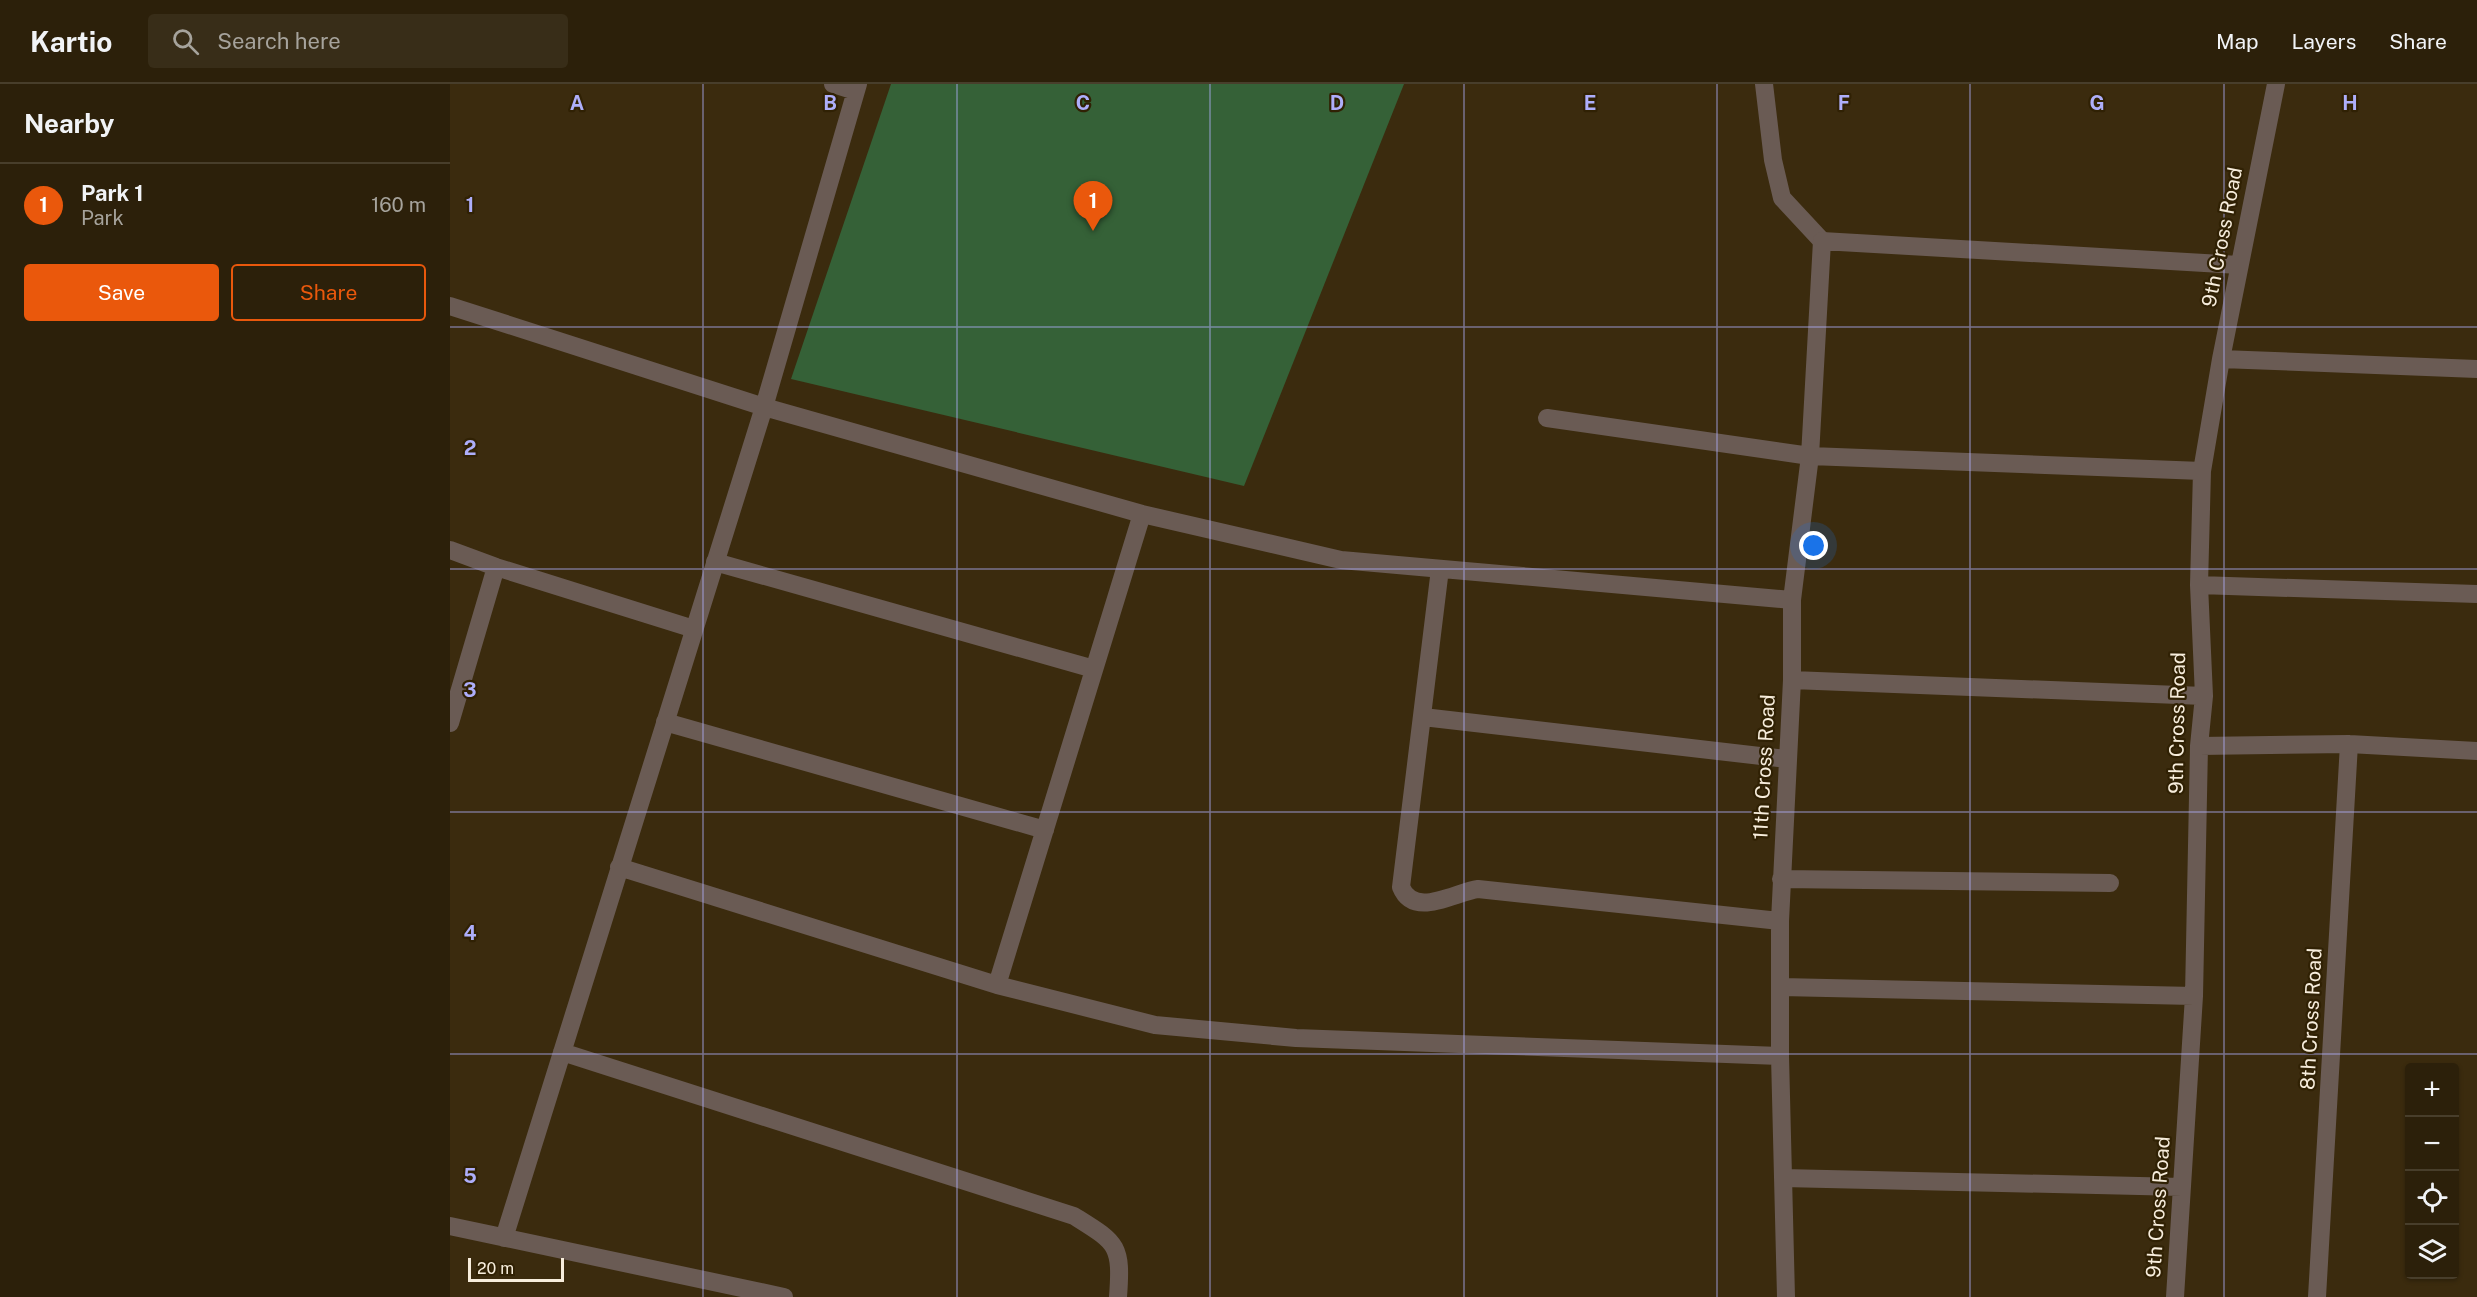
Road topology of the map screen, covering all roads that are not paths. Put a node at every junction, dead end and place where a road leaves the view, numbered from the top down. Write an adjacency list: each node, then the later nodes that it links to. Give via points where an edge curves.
1 (833, 84): 4 (street)
2 (1764, 84): 5 (street, via 1782,198)
3 (2276, 84): 6 (street, 9th Cross Road)
4 (856, 87): 10 (street)
5 (1822, 241): 6 (street); 12 (street, 11th Cross Road)
6 (2239, 265): 8 (street, 9th Cross Road)
7 (450, 306): 10 (street)
8 (2221, 359): 9 (street); 13 (street, 9th Cross Road)
9 (2477, 369)
10 (764, 407): 14 (street); 16 (street)
11 (1547, 418): 12 (street)
12 (1810, 456): 13 (street); 21 (street, 11th Cross Road)
13 (2202, 471): 19 (street, 9th Cross Road)
14 (1142, 514): 18 (street, via 1341,560); 23 (street)
15 (450, 550): 17 (street)
16 (715, 562): 22 (street); 23 (street)
17 (496, 567): 22 (street); 28 (street)
18 (1440, 569): 21 (street); 26 (street)
19 (2199, 585): 20 (street); 25 (street, 9th Cross Road)
20 (2477, 594)
21 (1792, 600): 24 (street, 11th Cross Road)
22 (694, 629): 27 (street)
23 (1094, 669): 33 (street)
24 (1792, 680): 25 (street); 32 (street, 11th Cross Road)
25 (2204, 696): 30 (street, 9th Cross Road)
26 (1423, 717): 32 (street); 37 (street, via 1401,887 1410,899 1427,903 1478,889)
27 (665, 722): 33 (street); 34 (street)
28 (450, 723)
29 (2349, 744): 30 (street); 31 (street); 51 (street, 8th Cross Road)
30 (2199, 746): 40 (street, 9th Cross Road)
31 (2477, 751)
32 (1786, 759): 35 (street, 11th Cross Road)
33 (1045, 830): 38 (street)
34 (619, 867): 38 (street); 41 (street)
35 (1781, 879): 36 (street); 37 (street, 11th Cross Road)
36 (2110, 884)
37 (1780, 921): 39 (street, 11th Cross Road)
38 (997, 985): 42 (street, via 1178,1028 1296,1038)
39 (1781, 987): 40 (street); 42 (street, 11th Cross Road)
40 (2194, 996): 44 (street, 9th Cross Road)
41 (562, 1052): 46 (street); 48 (street, via 1074,1216 1110,1239 1119,1255)
42 (1780, 1056): 43 (street, 11th Cross Road)
43 (1783, 1178): 44 (street); 49 (street, 11th Cross Road)
44 (2182, 1187): 50 (street, 9th Cross Road)
45 (450, 1226): 46 (street)
46 (504, 1238): 47 (street)
47 (784, 1297)
48 (1118, 1297)
49 (1786, 1297)
50 (2175, 1297)
51 (2317, 1297)

